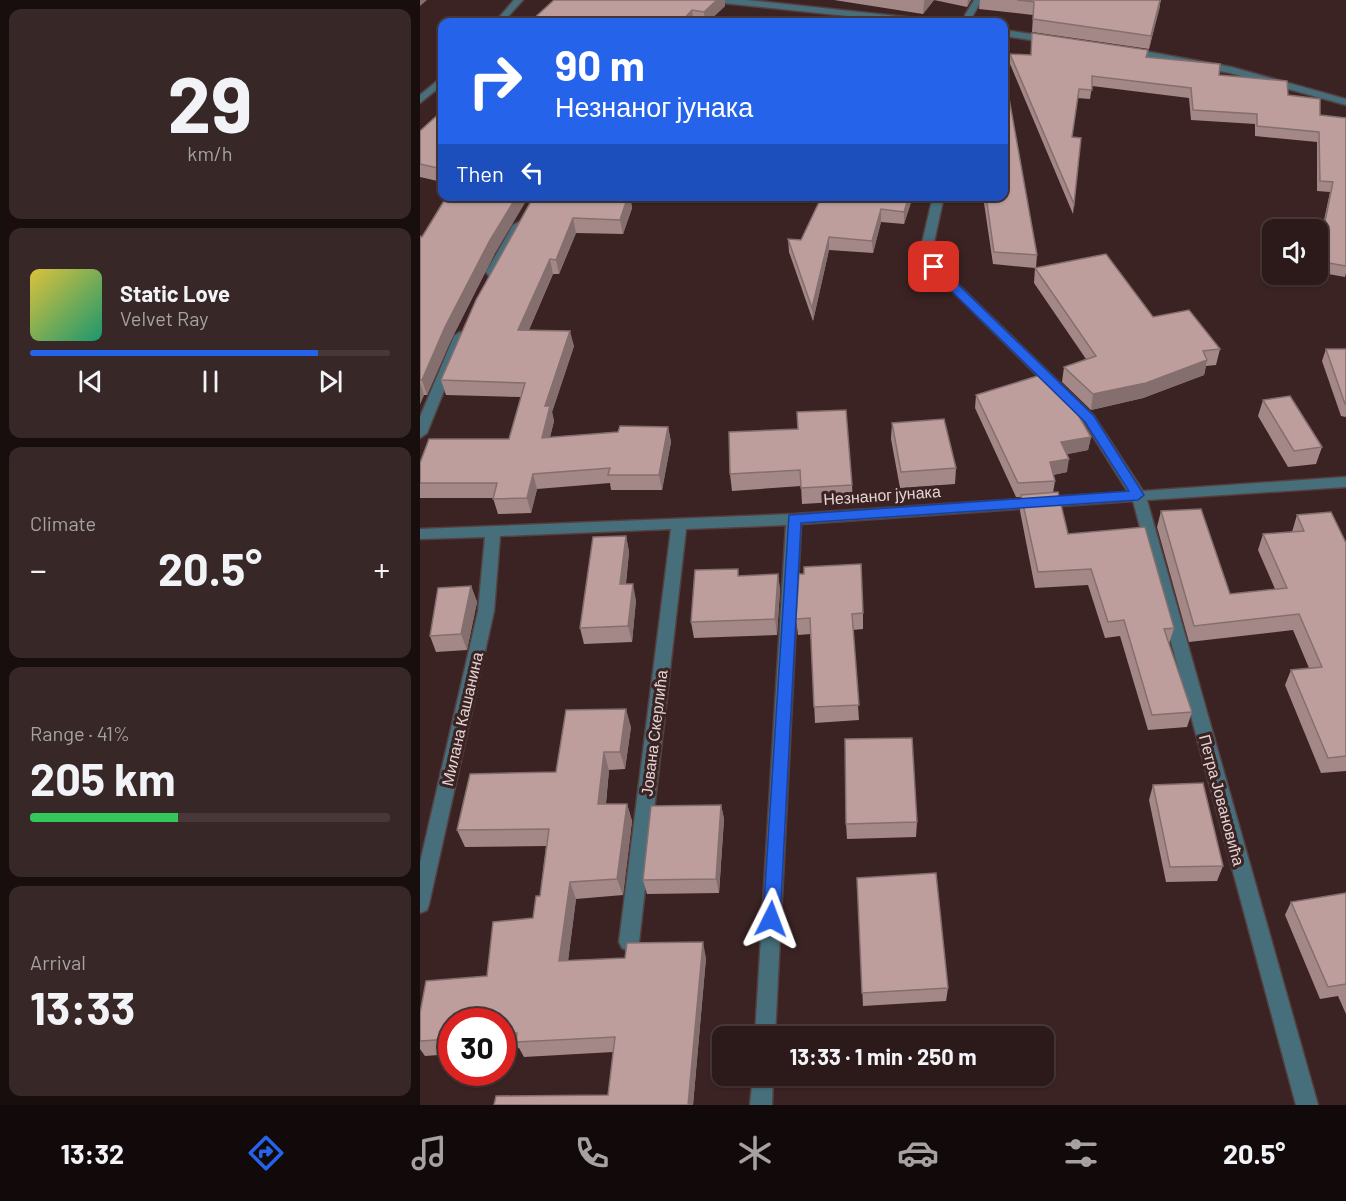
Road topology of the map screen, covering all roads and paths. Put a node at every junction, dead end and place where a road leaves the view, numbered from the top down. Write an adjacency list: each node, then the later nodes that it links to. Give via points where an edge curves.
1 (519, 0): 4 (street)
2 (723, 0): 5 (street)
3 (978, 0): 6 (street)
4 (503, 18)
5 (887, 18)
6 (969, 18)
7 (1008, 34): 8 (street)
8 (1063, 41)
9 (1122, 50): 12 (street, via 1231,70)
10 (438, 84): 11 (street)
11 (420, 100)
12 (1346, 102)
13 (938, 201): 19 (street, Петра Јовановића, via 927,247 934,267 1089,419)
14 (524, 217): 15 (street)
15 (487, 280)
16 (464, 328): 17 (street)
17 (420, 433)
18 (1346, 482): 19 (street, Незнаног јунака)
19 (1138, 495): 20 (street, Незнаног јунака); 29 (street, Петра Јовановића)
20 (794, 519): 21 (street, Незнаног јунака); 26 (street)
21 (679, 523): 22 (street, Незнаног јунака); 25 (street, Јована Скерлића)
22 (493, 532): 23 (street, Незнаног јунака); 24 (street, Милана Кашанина, via 486,611)
23 (420, 534)
24 (420, 904)
25 (629, 942)
26 (766, 1026)
27 (762, 1086): 28 (street)
28 (761, 1105)
29 (1307, 1105)

